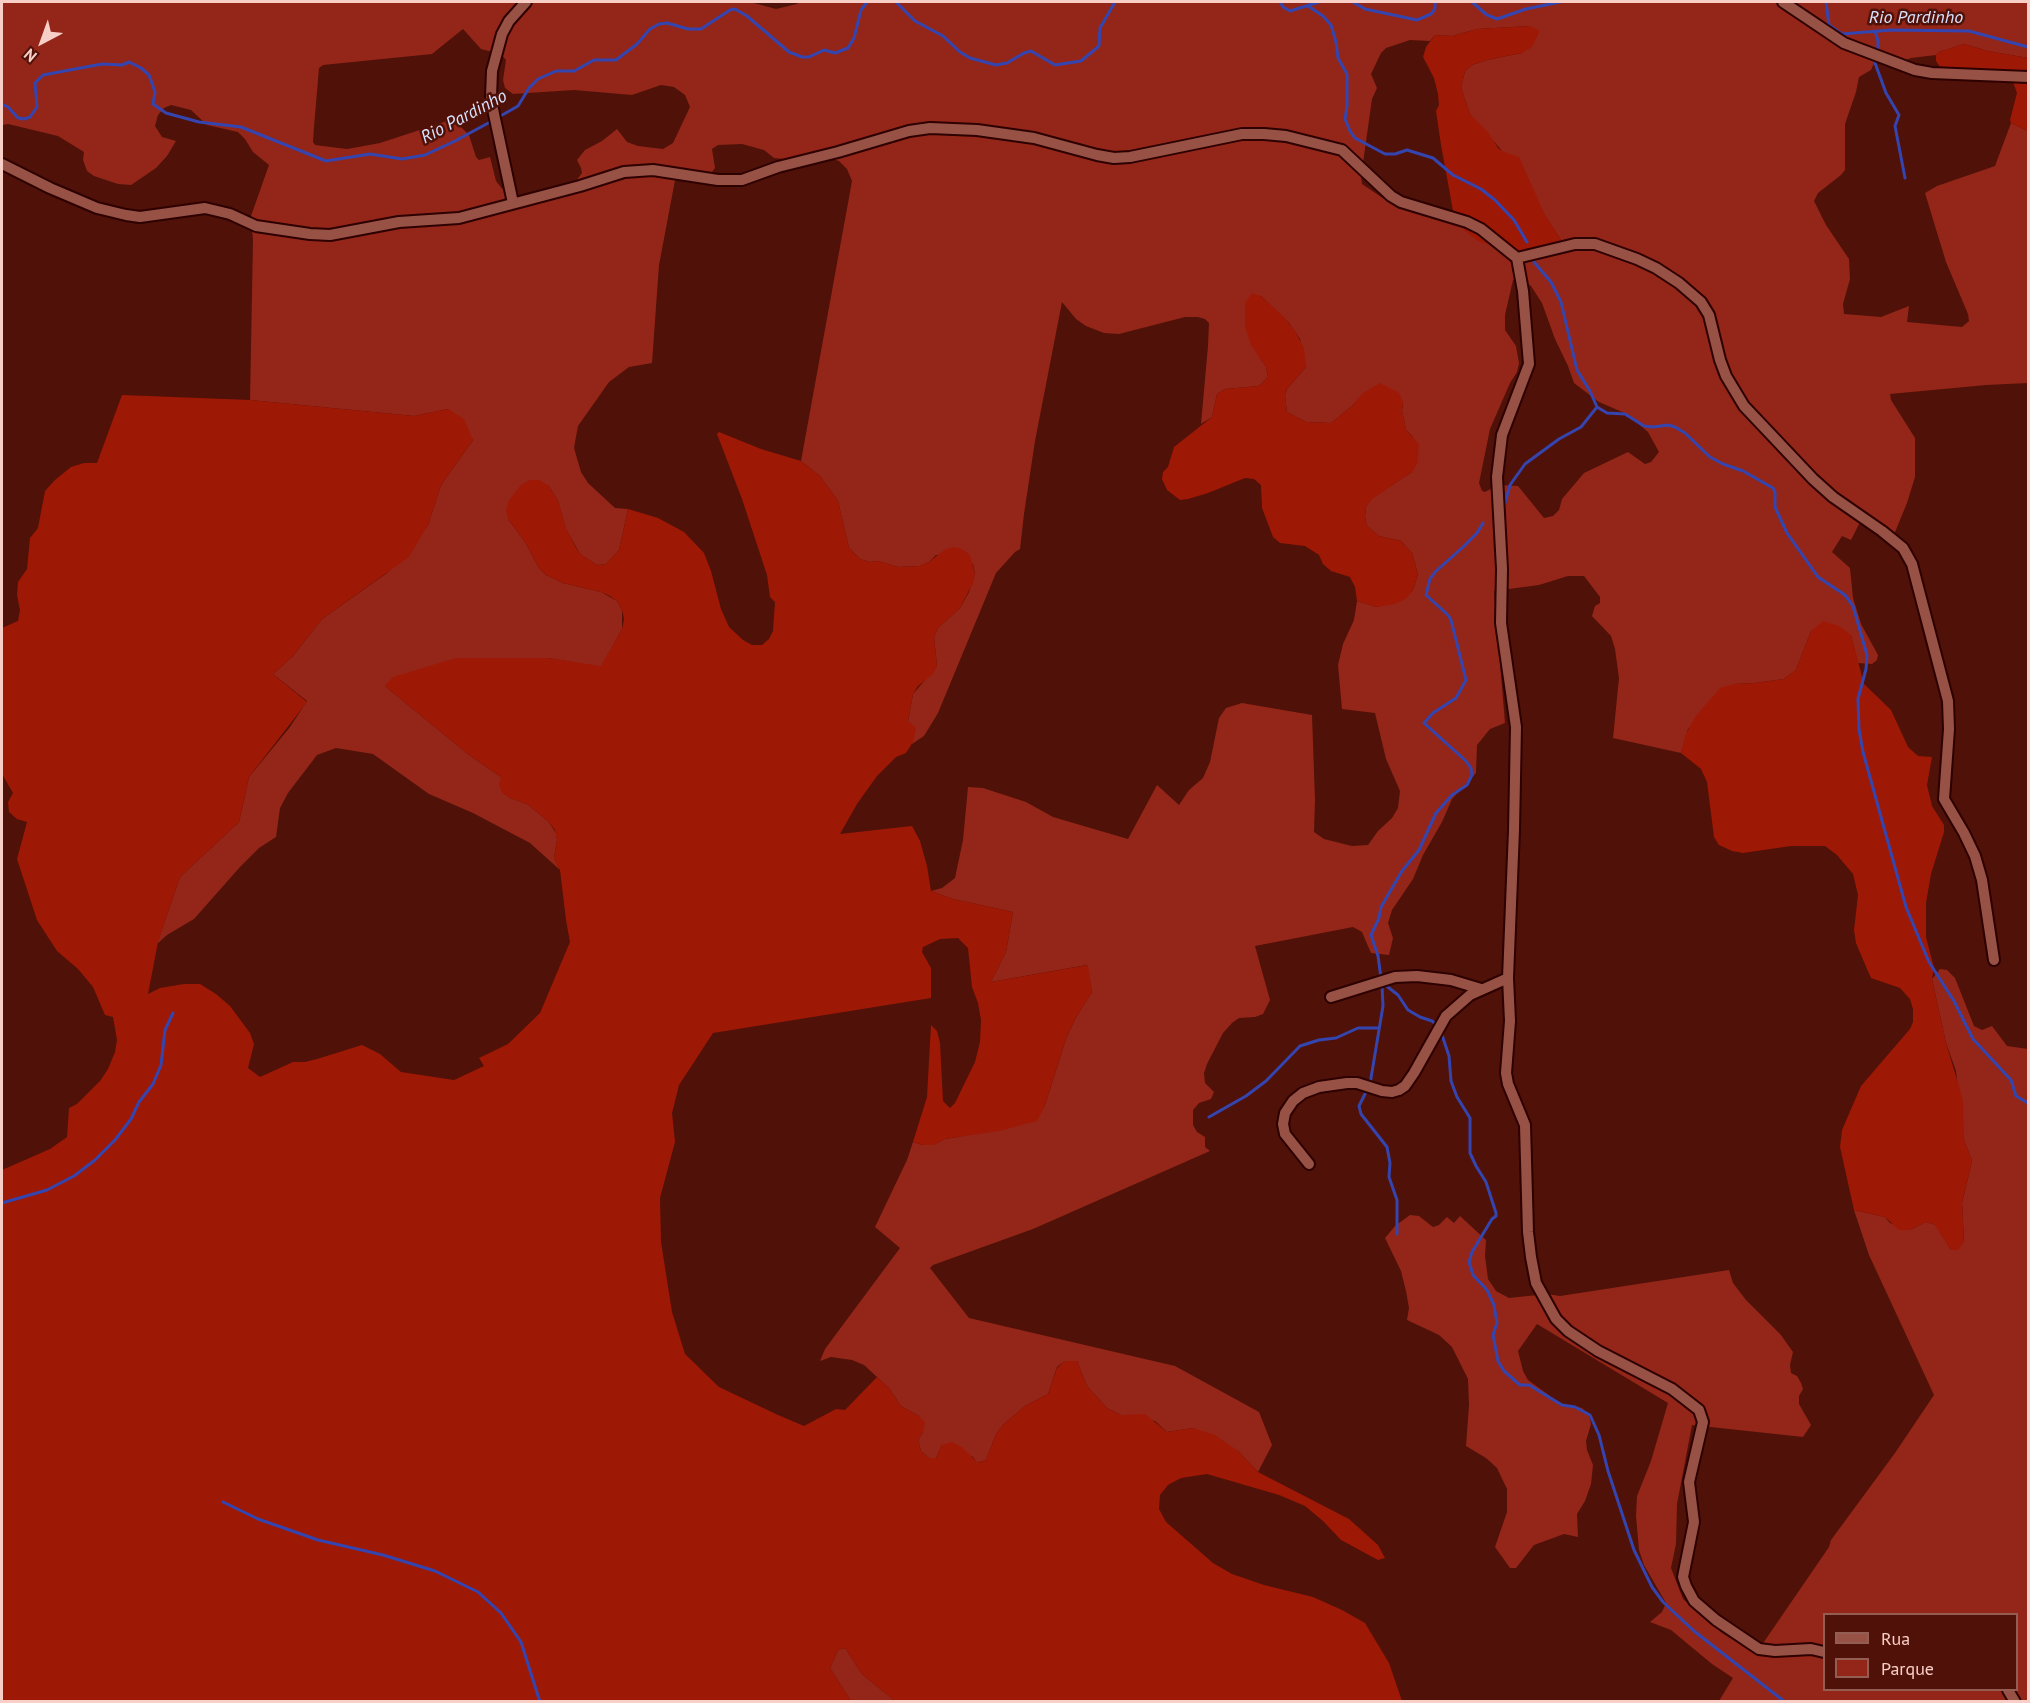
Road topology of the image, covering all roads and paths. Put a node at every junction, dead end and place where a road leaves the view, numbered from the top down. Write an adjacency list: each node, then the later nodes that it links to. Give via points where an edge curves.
1 (526, 2): 5 (street, via 501,34 492,71 491,97)
2 (1783, 2): 3 (street, via 1844,43 1915,70)
3 (2028, 78)
4 (2, 164): 5 (street, via 97,208 126,215 140,217 205,208 256,226 310,234 459,218)
5 (513, 203): 6 (street, via 637,170 742,180 778,166 930,128 1034,138 1114,158 1242,134 1264,134 1342,150 1391,196 1467,222)
6 (1517, 258): 7 (street, via 1583,243 1637,259 1679,283 1710,315 1720,360 1744,406 1833,497 1903,548 1912,564 1948,701 1944,799 1964,833 1982,879); 8 (street, via 1529,364 1502,435 1497,477 1501,623 1516,727)
7 (1994, 960)
8 (1508, 978): 9 (street); 12 (street, via 1506,1073 1526,1125 1528,1232 1536,1283 1556,1319 1568,1331 1672,1389 1699,1410 1703,1422 1689,1482 1694,1522 1683,1577 1694,1601 1758,1649)
9 (1480, 989): 10 (street, via 1417,976 1384,980); 11 (street, via 1446,1016 1414,1073 1399,1090 1382,1091 1347,1083 1319,1087 1293,1101 1285,1113 1285,1134)
10 (1331, 997)
11 (1309, 1164)
12 (1823, 1652)

